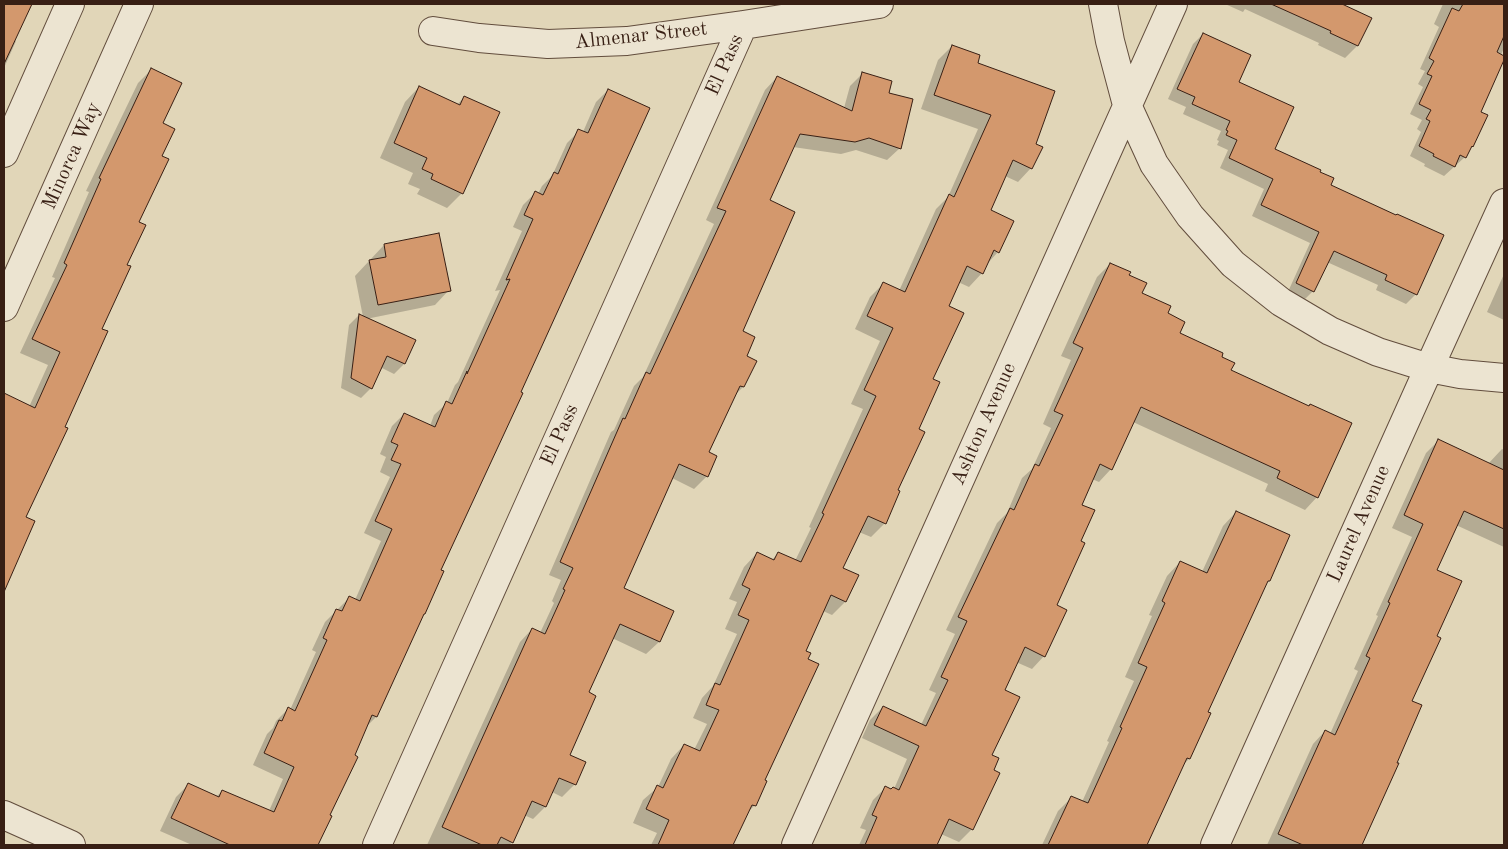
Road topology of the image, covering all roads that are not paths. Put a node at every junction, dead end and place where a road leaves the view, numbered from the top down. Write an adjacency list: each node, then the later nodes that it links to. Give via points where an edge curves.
1 (70, 4): 9 (street)
2 (139, 4): 11 (street, Minorca Way)
3 (879, 4): 6 (street, Almenar Street)
4 (1103, 4): 8 (street)
5 (1172, 4): 8 (street, Ashton Avenue)
6 (743, 25): 7 (street, Almenar Street, via 628,41 548,44); 16 (street, El Pass)
7 (432, 31)
8 (1127, 105): 12 (street, via 1154,164 1190,216 1233,264 1281,302 1330,331 1378,352); 17 (street, Ashton Avenue)
9 (4, 153)
10 (1504, 203): 12 (street, Laurel Avenue)
11 (4, 307)
12 (1428, 368): 13 (street); 18 (street, Laurel Avenue)
13 (1504, 378)
14 (4, 815): 15 (street)
15 (71, 845)
16 (377, 845)
17 (796, 845)
18 (1215, 845)

